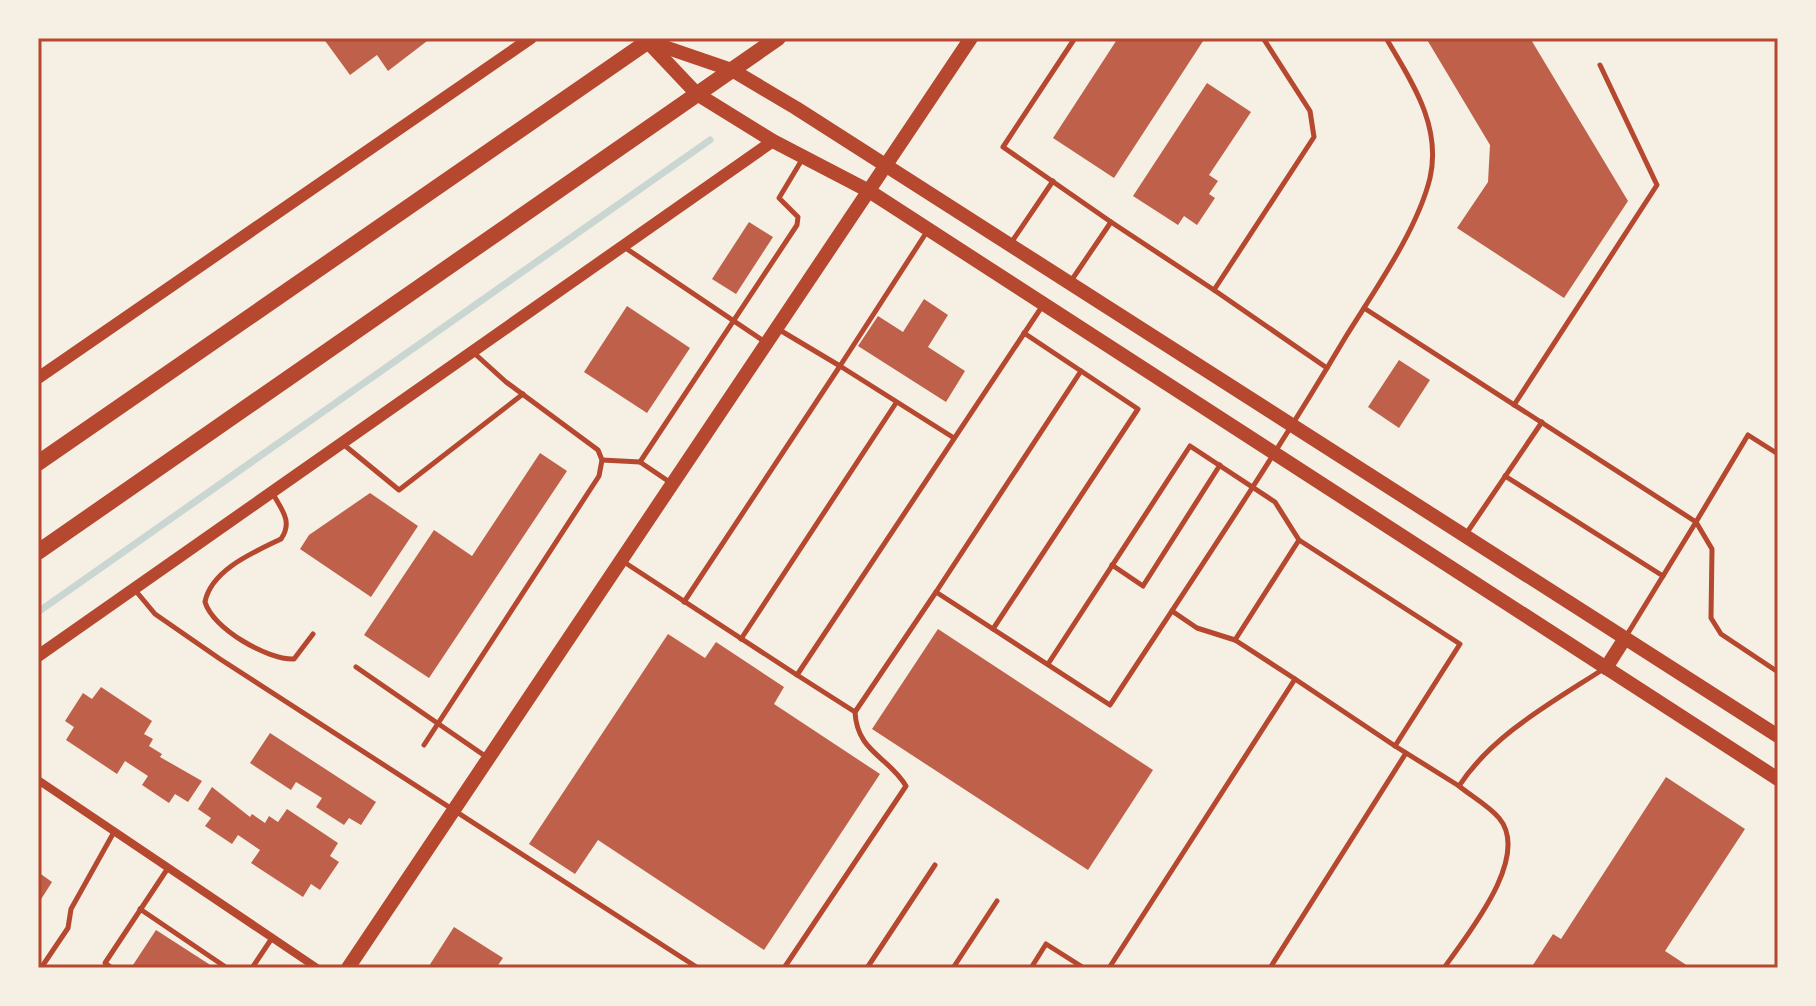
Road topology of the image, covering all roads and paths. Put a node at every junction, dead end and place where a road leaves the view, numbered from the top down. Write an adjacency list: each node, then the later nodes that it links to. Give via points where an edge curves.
1 (531, 38): 32 (street)
2 (778, 38): 9 (main road)
3 (971, 38): 13 (main road)
4 (1075, 38): 14 (lane, via 1003,147)
5 (1263, 38): 21 (lane, via 1310,111 1314,137)
6 (1386, 38): 23 (lane, via 1424,104 1432,140 1430,177 1415,217)
7 (649, 39): 9 (main road); 10 (main road); 44 (main road)
8 (1600, 65): 35 (lane, via 1657,185)
9 (732, 70): 10 (main road); 13 (main road)
10 (697, 94): 11 (main road); 53 (main road)
11 (773, 141): 12 (main road); 18 (street)
12 (804, 157): 15 (main road); 24 (lane, via 779,198 798,217 797,225)
13 (885, 167): 15 (main road); 19 (main road)
14 (1053, 181): 16 (lane); 19 (lane)
15 (869, 191): 17 (main road); 25 (main road)
16 (1111, 222): 20 (lane); 21 (lane)
17 (928, 230): 22 (main road); 29 (lane)
18 (624, 246): 24 (lane); 28 (street)
19 (1009, 246): 20 (main road)
20 (1070, 284): 37 (main road)
21 (1214, 290): 30 (lane)
22 (1044, 304): 26 (lane); 40 (main road)
23 (1364, 308): 30 (lane); 35 (lane)
24 (734, 321): 27 (lane); 43 (lane)
25 (777, 328): 27 (main road); 29 (lane)
26 (1024, 333): 31 (lane); 38 (lane)
27 (767, 343): 47 (main road)
28 (473, 352): 33 (lane); 39 (street)
29 (840, 366): 34 (lane); 59 (lane)
30 (1327, 368): 37 (lane)
31 (1081, 371): 58 (lane); 61 (lane, via 1138,409)
32 (38, 378)
33 (523, 394): 39 (lane, via 399,490); 42 (lane, via 598,450)
34 (896, 403): 38 (lane); 64 (lane)
35 (1514, 405): 36 (lane)
36 (1542, 422): 46 (lane); 50 (lane)
37 (1293, 425): 40 (lane); 51 (main road)
38 (954, 438): 71 (lane)
39 (343, 444): 49 (street)
40 (1275, 453): 48 (lane); 69 (main road)
41 (1778, 454): 50 (lane, via 1748,435)
42 (602, 460): 43 (lane); 74 (lane, via 599,476)
43 (640, 462): 47 (lane)
44 (38, 463)
45 (1220, 465): 48 (lane); 55 (lane, via 1190,446); 55 (lane, via 1143,586)
46 (1505, 476): 51 (lane); 56 (lane)
47 (673, 484): 54 (main road)
48 (1253, 487): 52 (lane, via 1275,502); 60 (lane)
49 (272, 493): 57 (street); 62 (lane, via 286,518 286,531 210,586 207,610 214,622 277,659 294,659)
50 (1696, 522): 56 (lane); 70 (lane, via 1712,549 1711,618 1721,634)
51 (1466, 536): 63 (main road)
52 (1299, 540): 65 (lane); 77 (lane, via 1460,644)
53 (38, 552)
54 (622, 561): 59 (lane); 79 (main road)
55 (1112, 565): 67 (lane)
56 (1663, 576): 63 (lane)
57 (132, 587): 66 (street); 83 (lane, via 155,614)
58 (936, 592): 61 (lane); 73 (lane)
59 (684, 602): 64 (lane)
60 (1172, 611): 65 (lane, via 1197,628); 67 (lane, via 1110,705)
61 (993, 629): 67 (lane)
62 (313, 634)
63 (1625, 638): 69 (main road); 75 (main road)
64 (741, 639): 71 (lane)
65 (1235, 640): 72 (lane)
66 (38, 656)
67 (1048, 664)
68 (356, 667): 74 (lane)
69 (1606, 668): 80 (main road); 82 (lane, via 1477,759)
70 (1778, 672)
71 (797, 675): 73 (lane)
72 (1295, 679): 77 (lane); 102 (lane)
73 (855, 712): 97 (lane, via 856,730 906,786)
74 (437, 725): 76 (lane); 79 (lane)
75 (1778, 736)
76 (424, 745)
77 (1395, 746): 78 (lane)
78 (1406, 753): 82 (lane); 103 (lane)
79 (489, 758): 83 (main road)
80 (1778, 779)
81 (38, 780): 84 (street)
82 (1459, 786): 104 (lane, via 1500,818 1508,839 1498,889)
83 (454, 811): 95 (main road); 96 (lane)
84 (114, 831): 86 (street); 90 (lane, via 71,909 68,928)
85 (935, 865): 98 (lane)
86 (168, 868): 88 (lane); 89 (street)
87 (997, 901): 99 (lane)
88 (140, 909): 91 (lane, via 105,963); 92 (lane)
89 (272, 938): 93 (lane); 94 (street)
90 (41, 968)
91 (112, 968)
92 (227, 968)
93 (252, 968)
94 (317, 968)
95 (348, 968)
96 (698, 968)
97 (784, 968)
98 (867, 968)
99 (953, 968)
100 (1031, 968): 101 (lane, via 1046,944)
101 (1084, 968)
102 (1109, 968)
103 (1270, 968)
104 (1444, 968)

